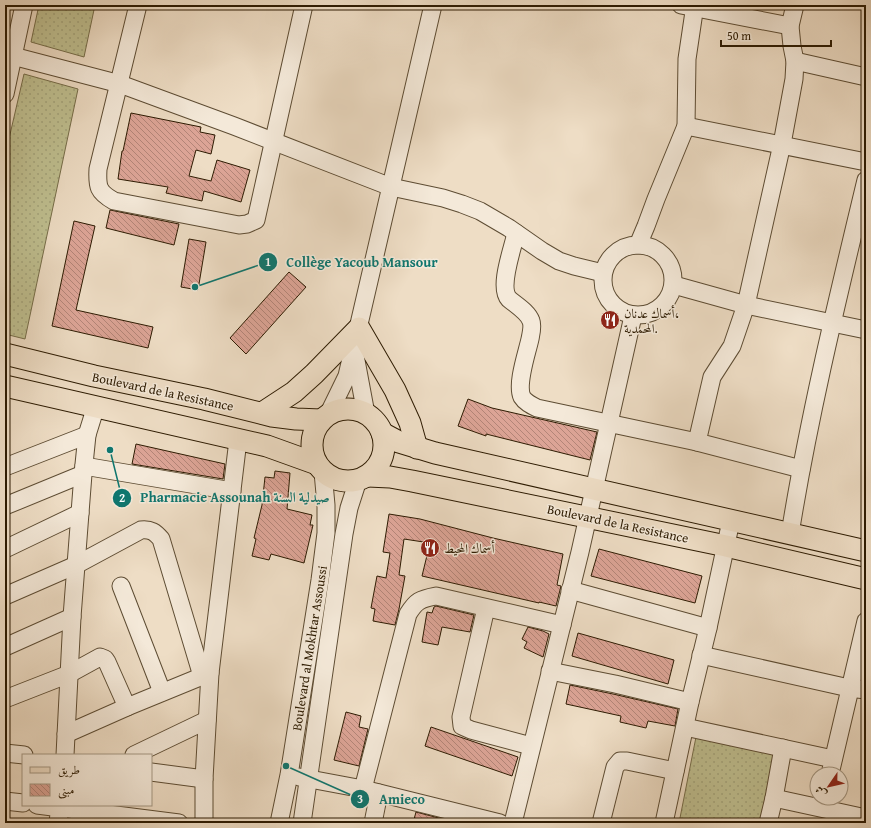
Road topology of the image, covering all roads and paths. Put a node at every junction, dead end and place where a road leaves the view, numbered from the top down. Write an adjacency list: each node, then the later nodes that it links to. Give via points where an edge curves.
1 (24, 5): 8 (street)
2 (138, 5): 11 (street)
3 (304, 5): 14 (street)
4 (433, 5): 18 (street)
5 (794, 5): 7 (street)
6 (690, 6): 7 (street); 13 (street)
7 (790, 26): 9 (street)
8 (9, 55): 11 (street); 12 (street)
9 (795, 60): 10 (street); 15 (street)
10 (866, 77)
11 (120, 84): 14 (street); 14 (street, via 98,169 100,191 114,201 229,224 247,224 256,220)
12 (5, 94)
13 (686, 126): 15 (street); 20 (street)
14 (274, 141): 18 (street)
15 (782, 144): 16 (street); 23 (street)
16 (866, 162)
17 (866, 180): 25 (street)
18 (391, 187): 19 (street, via 462,204 480,211); 26 (street)
19 (516, 233): 21 (street, via 559,261); 35 (street, via 505,284 508,297 531,321 531,333 521,380 522,397 536,408)
20 (638, 245): 21 (street, via 619,250 610,259); 22 (street, via 650,246 661,253 674,274)
21 (603, 273): 24 (street, via 603,285 609,300 617,309)
22 (674, 285): 23 (street); 24 (street, via 670,297 662,307 646,315)
23 (746, 305): 25 (street); 39 (street, via 732,346 712,377)
24 (633, 316): 35 (street)
25 (832, 324): 27 (street); 43 (street)
26 (359, 328): 28 (street); 32 (main road, via 294,392); 40 (main road, via 395,390 410,423)
27 (866, 330)
28 (354, 351): 33 (street); 34 (street, via 347,376)
29 (5, 354): 32 (main road, Boulevard de la Resistance)
30 (5, 386): 31 (main road)
31 (96, 406): 36 (street); 38 (main road)
32 (262, 413): 34 (main road, Boulevard de la Resistance, via 296,419)
33 (366, 414): 34 (main road, via 347,409 337,410); 37 (main road, via 376,422)
34 (325, 418): 42 (main road, via 315,430 312,441 312,453)
35 (610, 424): 39 (street); 46 (street)
36 (87, 434): 41 (street); 44 (street)
37 (382, 434): 40 (main road, Boulevard de la Resistance); 45 (main road, via 382,457 376,468)
38 (238, 440): 42 (main road, via 268,446); 47 (street)
39 (697, 442): 43 (street)
40 (417, 448): 46 (main road, Boulevard de la Resistance)
41 (5, 467)
42 (320, 468): 45 (main road, via 338,480); 89 (street, Boulevard al Mokhtar Assoussi, via 326,505 326,533)
43 (801, 469): 52 (street)
44 (83, 470): 47 (street); 48 (street); 49 (street)
45 (363, 478): 50 (main road, Boulevard de la Resistance, via 404,480); 91 (street, Boulevard al Mokhtar Assoussi, via 349,508 344,534)
46 (594, 490): 50 (street); 51 (main road, Boulevard de la Resistance)
47 (232, 491): 70 (street)
48 (5, 506)
49 (80, 513): 54 (street); 56 (street)
50 (588, 517): 53 (main road, Boulevard de la Resistance); 59 (street)
51 (731, 521): 52 (main road, Boulevard de la Resistance); 53 (street)
52 (790, 534): 55 (main road, Boulevard de la Resistance)
53 (726, 546): 57 (main road, Boulevard de la Resistance); 65 (street)
54 (5, 549)
55 (866, 551)
56 (76, 565): 60 (street); 62 (street); 70 (street, via 141,530 155,532 161,539)
57 (866, 579)
58 (121, 586): 73 (street)
59 (570, 590): 64 (street); 65 (street)
60 (5, 596)
61 (486, 608): 64 (street); 80 (street, via 462,726); 92 (street, via 436,596 421,599 408,614)
62 (72, 617): 66 (street); 69 (street)
63 (866, 621): 71 (street)
64 (562, 625): 68 (street)
65 (708, 628): 67 (street)
66 (5, 647)
67 (701, 655): 71 (street); 75 (street)
68 (550, 671): 75 (street); 80 (street)
69 (69, 674): 74 (street); 76 (street, via 100,657 105,659); 79 (street)
70 (206, 675): 73 (street); 77 (street)
71 (849, 688): 72 (street); 86 (street)
72 (866, 690)
73 (162, 692): 76 (street)
74 (5, 699)
75 (690, 702): 78 (street)
76 (127, 706): 79 (street)
77 (207, 720): 84 (street); 90 (street)
78 (685, 727): 81 (street); 87 (street)
79 (66, 734): 83 (street)
80 (531, 746): 108 (street)
81 (783, 748): 86 (street); 93 (street)
82 (5, 753): 85 (street)
83 (65, 754)
84 (136, 754)
85 (22, 755)
86 (831, 766)
87 (675, 771): 109 (street, via 620,761 615,767); 110 (street)
88 (152, 772): 90 (street)
89 (289, 775): 91 (street); 104 (street, Boulevard al Mokhtar Assoussi)
90 (204, 779): 103 (street)
91 (309, 779): 92 (street); 105 (street, Boulevard al Mokhtar Assoussi)
92 (371, 791): 106 (street); 107 (street)
93 (774, 798): 95 (street); 111 (street)
94 (5, 802): 96 (street)
95 (809, 802)
96 (22, 804)
97 (40, 806): 99 (street)
98 (832, 806): 100 (street)
99 (59, 812): 101 (street)
100 (866, 818)
101 (143, 821): 102 (street)
102 (179, 823)
103 (204, 823)
104 (279, 823)
105 (302, 823)
106 (373, 823)
107 (500, 823)
108 (513, 823)
109 (601, 823)
110 (664, 823)
111 (768, 823)

